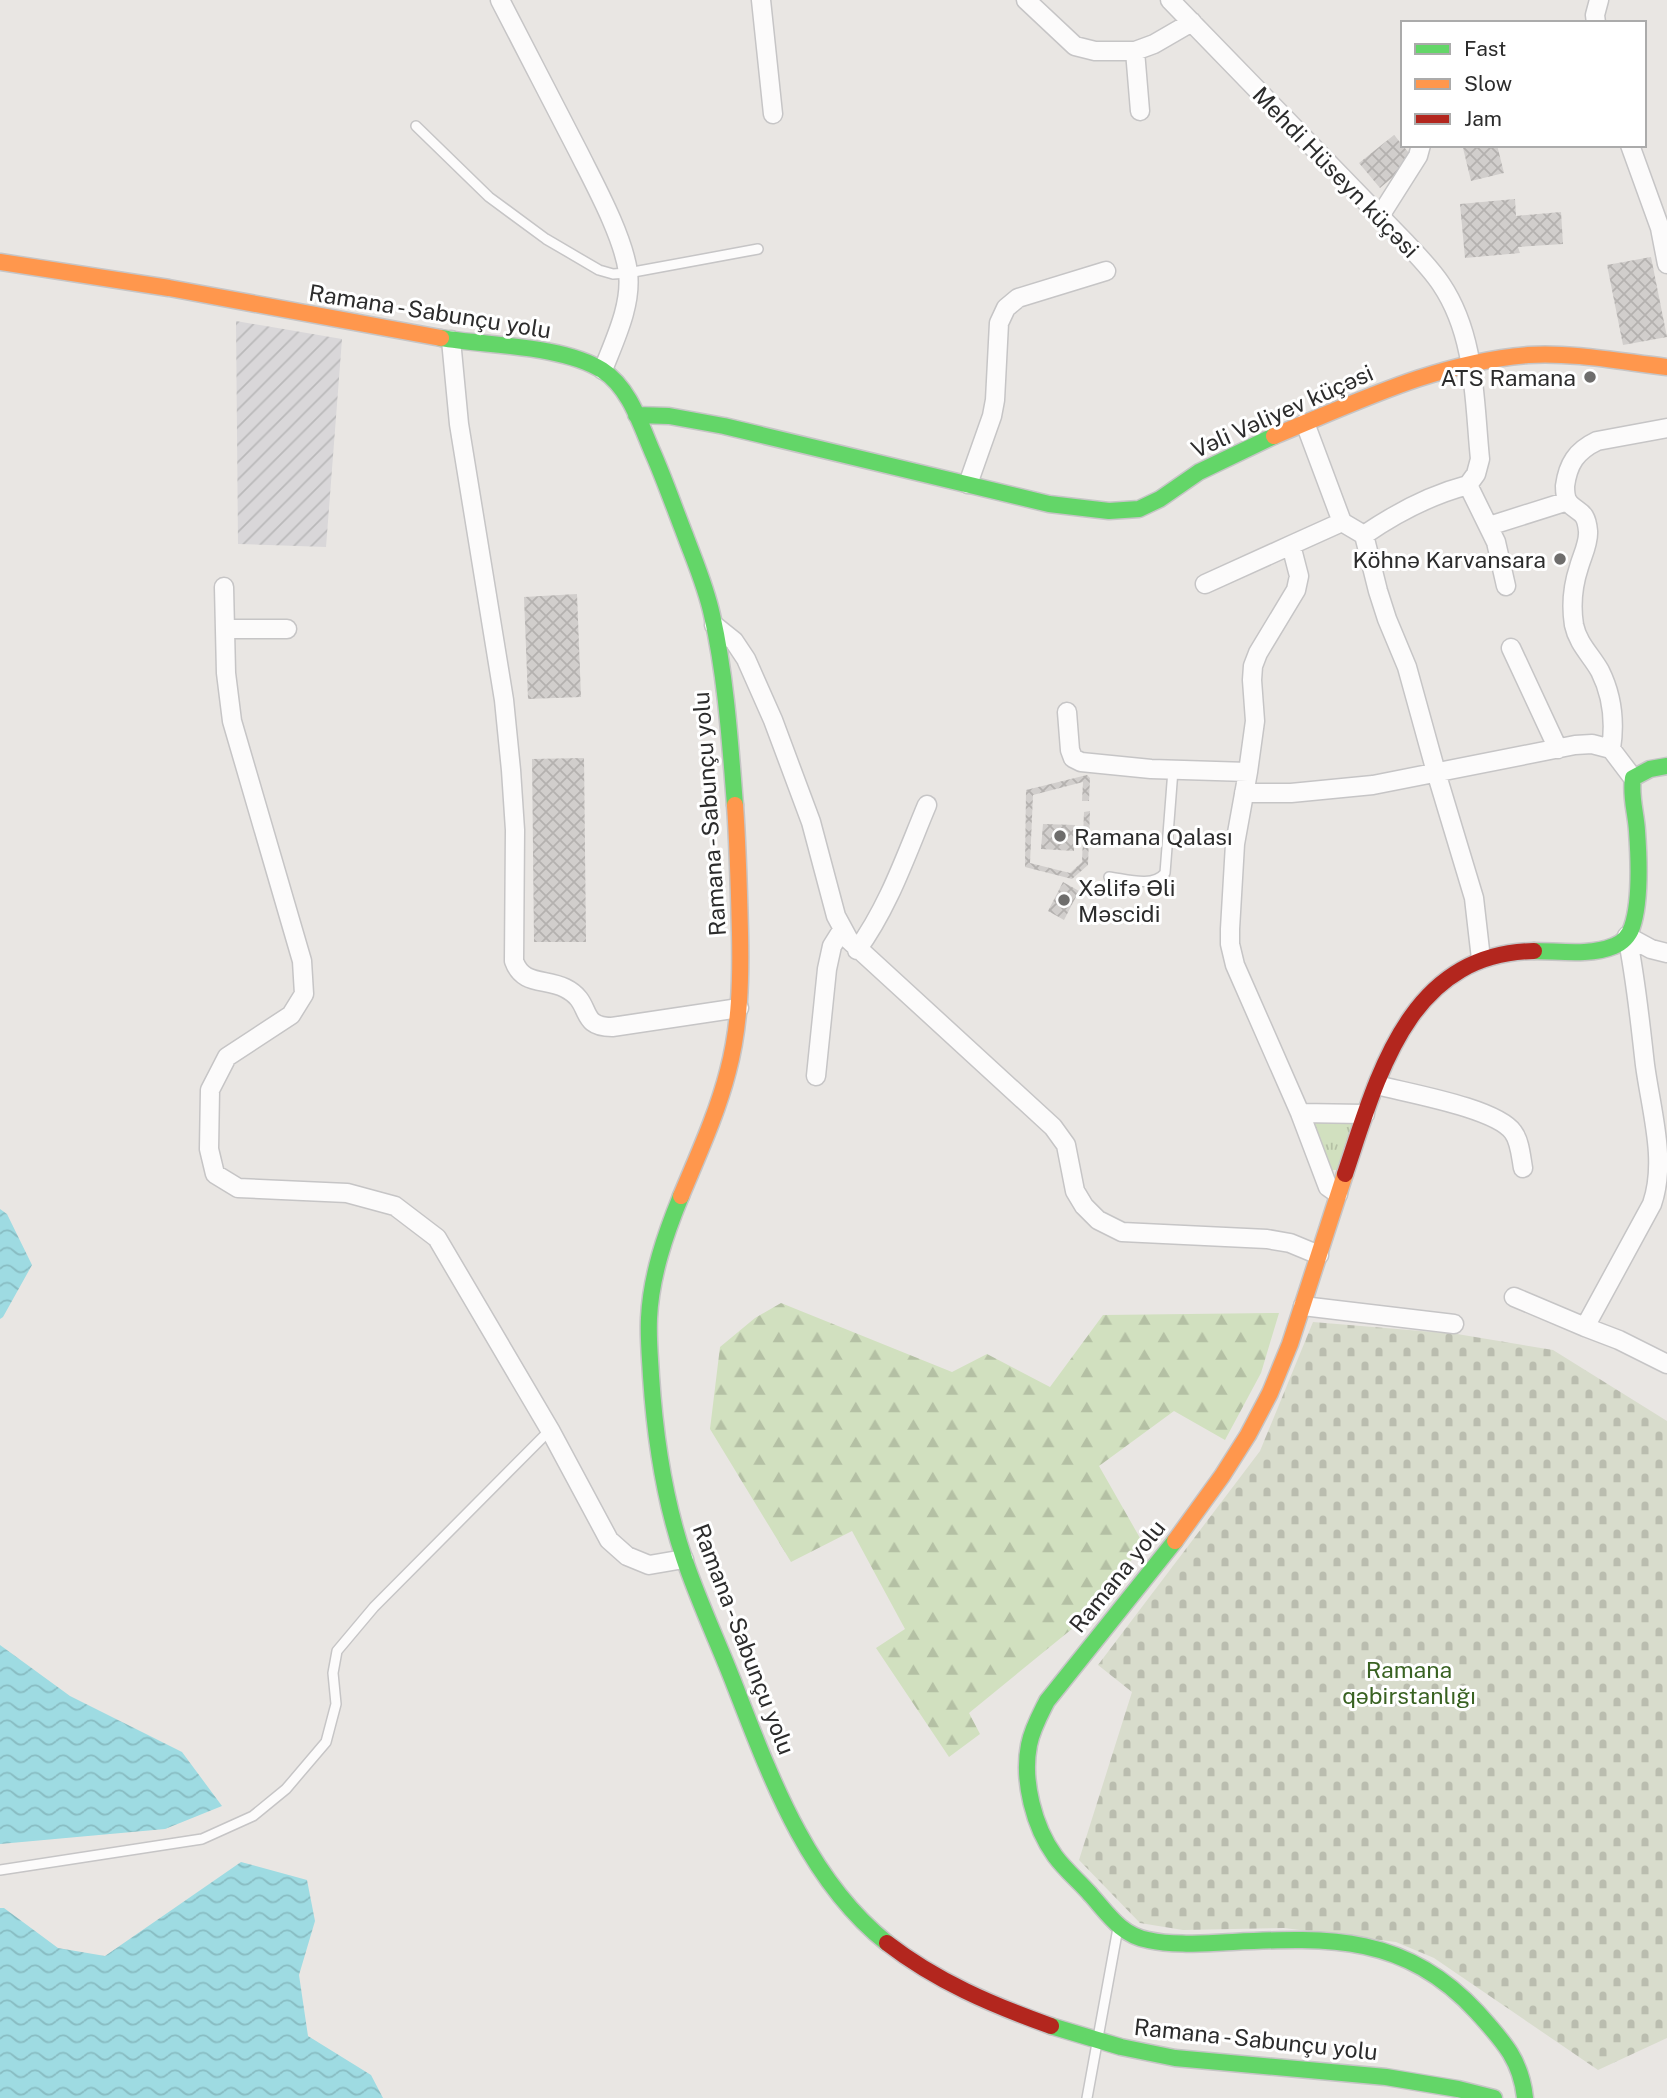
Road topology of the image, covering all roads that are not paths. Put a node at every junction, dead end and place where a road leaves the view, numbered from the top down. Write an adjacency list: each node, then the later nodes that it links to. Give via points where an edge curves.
1 (500, 0): 19 (street, via 600,194)
2 (761, 0): 10 (street)
3 (1027, 0): 8 (street, via 1075,46)
4 (1170, 0): 7 (street, Mehdi Hüseyn küçəsi)
5 (1599, 0): 6 (street)
6 (1596, 21)
7 (1192, 22): 8 (street); 14 (street, Mehdi Hüseyn küçəsi)
8 (1135, 51): 9 (street)
9 (1140, 111)
10 (773, 114)
11 (416, 126): 19 (lane, via 489,197 546,239 599,270)
12 (1420, 147): 14 (street)
13 (1631, 147): 17 (street, via 1660,228)
14 (1380, 216): 21 (street, Mehdi Hüseyn küçəsi, via 1441,284 1458,316)
15 (758, 248): 19 (lane)
16 (0, 262): 20 (street, Ramana - Sabunçu yolu)
17 (1667, 264)
18 (1106, 271): 27 (street, via 1018,298 1006,308 999,323 992,416)
19 (628, 273): 23 (street, via 627,298)
20 (451, 340): 23 (street, Ramana - Sabunçu yolu, via 561,355); 57 (street, via 459,424 504,699 515,830 517,969 523,976 576,995 598,1027)
21 (1471, 363): 22 (street, Vəli Vəliyev küçəsi, via 1559,355); 25 (street, Vəli Vəliyev küçəsi, via 1387,388); 28 (street, Mehdi Hüseyn küçəsi, via 1480,459)
22 (1667, 367)
23 (603, 370): 24 (street, Ramana - Sabunçu yolu)
24 (636, 415): 27 (street, Vəli Vəliyev küçəsi, via 724,426); 37 (street, Ramana - Sabunçu yolu, via 701,576)
25 (1305, 423): 27 (street, Vəli Vəliyev küçəsi, via 1199,472 1139,509 1072,508); 30 (street)
26 (1667, 428): 29 (street, via 1587,446 1569,465)
27 (968, 484)
28 (1468, 485): 31 (street); 32 (street, via 1399,513)
29 (1568, 501): 31 (street); 43 (street, via 1580,510 1588,534 1573,594 1574,625 1606,687 1613,714)
30 (1342, 522): 32 (street); 33 (street)
31 (1489, 526): 35 (street)
32 (1364, 535): 47 (street)
33 (1291, 545): 34 (street); 46 (street, via 1299,576 1296,590 1253,666 1255,721)
34 (1205, 584)
35 (1506, 586)
36 (225, 587): 38 (street)
37 (714, 625): 52 (street, via 734,641 746,659 773,720 811,822); 57 (street, Ramana - Sabunçu yolu, via 738,830)
38 (225, 629): 39 (street); 70 (street, via 232,721 302,961 304,994 290,1015 227,1057 210,1090 209,1149 215,1174 238,1188 347,1193 395,1206 437,1238)
39 (287, 629)
40 (1511, 648): 42 (street)
41 (1067, 712): 45 (street, via 1073,758)
42 (1558, 749): 43 (street, via 1592,744); 47 (street)
43 (1611, 749): 48 (street)
44 (1667, 766): 48 (street)
45 (1172, 770): 46 (street); 51 (lane, via 1165,873 1149,881)
46 (1248, 772): 49 (street)
47 (1436, 772): 49 (street, via 1345,788); 56 (street, via 1474,898)
48 (1633, 778): 53 (street, via 1635,893)
49 (1244, 793): 60 (street, via 1235,844 1230,944)
50 (927, 805): 54 (street, via 884,908)
51 (1109, 877)
52 (842, 930): 54 (street); 58 (street, via 827,968)
53 (1627, 936): 55 (street); 56 (street, Ramana yolu, via 1598,950 1522,952); 68 (street, via 1658,1154 1657,1189)
54 (857, 950): 64 (street, via 1053,1127 1066,1145 1075,1191 1098,1220 1122,1232 1267,1239)
55 (1667, 953)
56 (1481, 959): 59 (street, Ramana yolu, via 1455,973 1420,1006)
57 (739, 1008): 71 (street, Ramana - Sabunçu yolu, via 728,1076 665,1236 649,1315 658,1450)
58 (816, 1076)
59 (1377, 1085): 61 (street, Ramana yolu); 62 (street, via 1502,1121 1514,1133)
60 (1300, 1114): 61 (street); 63 (street, via 1328,1187)
61 (1365, 1114): 63 (street, Ramana yolu)
62 (1523, 1168)
63 (1338, 1194): 64 (street, Ramana yolu)
64 (1319, 1255): 66 (street, Ramana yolu)
65 (1514, 1297): 68 (street)
66 (1303, 1306): 67 (street); 73 (street, Ramana yolu, via 1269,1394 1223,1475 1185,1530 1046,1702 1036,1723 1028,1750 1028,1773 1040,1824 1052,1852)
67 (1454, 1324)
68 (1585, 1327): 69 (street)
69 (1667, 1364)
70 (550, 1430): 71 (street, via 609,1540 627,1556 649,1565); 72 (lane, via 374,1606 337,1651 332,1673 336,1704 326,1742 286,1789 253,1816 202,1839)
71 (684, 1559): 74 (street, Ramana - Sabunçu yolu, via 754,1735 800,1836 832,1887 869,1928 915,1964 973,1994)
72 (0, 1870)
73 (1118, 1927): 74 (lane); 77 (street, Ramana yolu, via 1138,1938 1184,1943 1348,1942 1411,1960 1443,1979 1514,2056 1522,2072)
74 (1098, 2043): 75 (lane); 76 (street, Ramana - Sabunçu yolu, via 1193,2060 1409,2079)
75 (1087, 2098)
76 (1494, 2098)
77 (1525, 2098)

